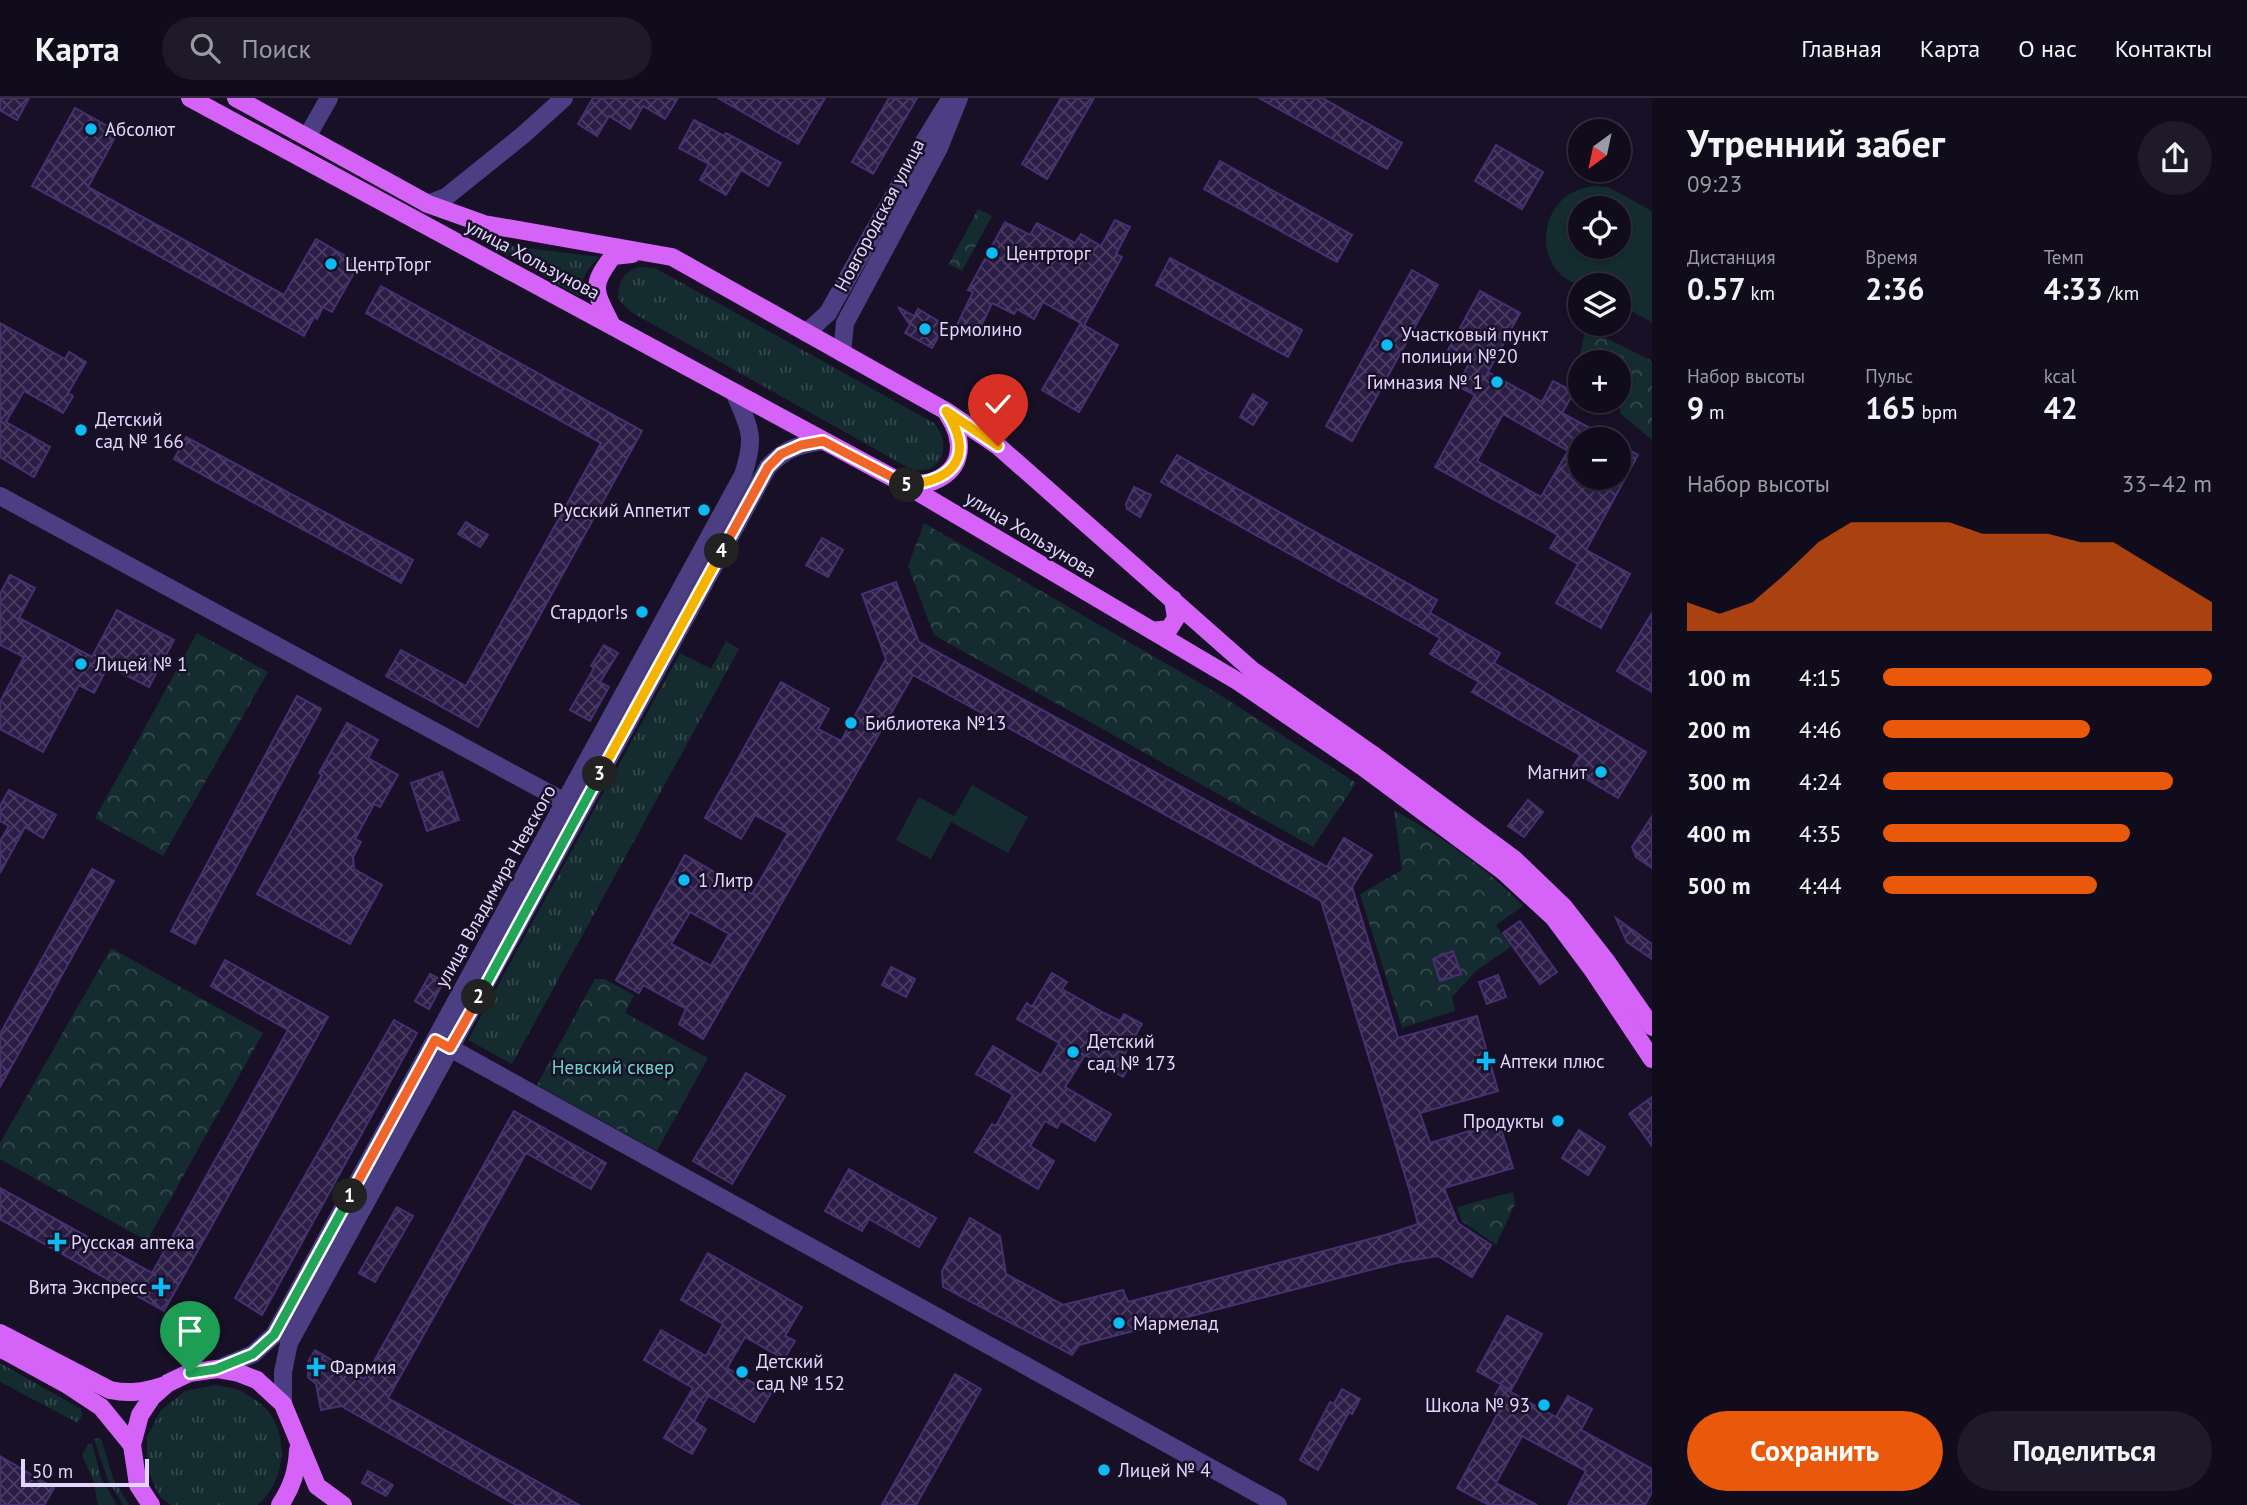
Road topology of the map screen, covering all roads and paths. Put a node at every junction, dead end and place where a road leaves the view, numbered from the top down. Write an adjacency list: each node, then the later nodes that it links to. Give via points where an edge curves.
1 (190, 98): 10 (main road, улица Хользунова)
2 (236, 98): 7 (main road, улица Хользунова)
3 (329, 98): 7 (street)
4 (564, 98): 8 (street, via 446,197)
5 (951, 98): 11 (street, Новгородская улица, via 828,313)
6 (959, 98): 12 (street, Новгородская улица, via 939,148 845,323)
7 (307, 136): 8 (main road, улица Хользунова)
8 (428, 204): 9 (main road, улица Хользунова, via 484,224)
9 (642, 252): 10 (main road, via 613,256 599,274 596,294); 11 (main road, улица Хользунова, via 672,257)
10 (611, 324): 13 (main road, улица Хользунова)
11 (806, 333): 12 (main road, улица Хользунова)
12 (842, 353): 14 (main road, улица Хользунова)
13 (734, 392): 15 (main road, улица Хользунова); 20 (street, улица Владимира Невского, via 748,425 751,450 743,475)
14 (946, 411): 16 (main road, via 957,427 960,443 954,464 935,480); 18 (main road, улица Хользунова, via 998,446)
15 (823, 441): 16 (main road, улица Хользунова); 22 (street, улица Владимира Невского, via 781,454 768,467)
16 (906, 485): 19 (main road, улица Хользунова)
17 (0, 496): 20 (street)
18 (1173, 599): 19 (main road, via 1176,618 1170,629); 21 (main road, улица Хользунова, via 1252,670 1514,859 1564,907 1607,962)
19 (1153, 631): 21 (main road, улица Хользунова, via 1239,682 1363,766 1503,871 1554,918 1592,969)
20 (565, 802): 22 (street, улица Владимира Невского)
21 (1646, 1027): 23 (main road, улица Хользунова)
22 (443, 1044): 26 (street, улица Владимира Невского, via 274,1335 253,1354); 28 (street, улица Владимира Невского, via 289,1343 282,1371); 36 (street)
23 (1652, 1059)
24 (0, 1333): 27 (main road, via 110,1390 144,1392)
25 (0, 1348): 30 (main road, via 100,1407)
26 (216, 1369): 27 (main road); 28 (main road, via 257,1380)
27 (168, 1383): 30 (main road, via 141,1415)
28 (283, 1404): 29 (main road)
29 (299, 1444): 34 (main road, via 297,1470); 35 (main road, via 317,1486)
30 (132, 1445): 31 (main road)
31 (138, 1485): 32 (street); 33 (main road)
32 (143, 1505)
33 (151, 1505)
34 (280, 1505)
35 (343, 1505)
36 (1278, 1505)

